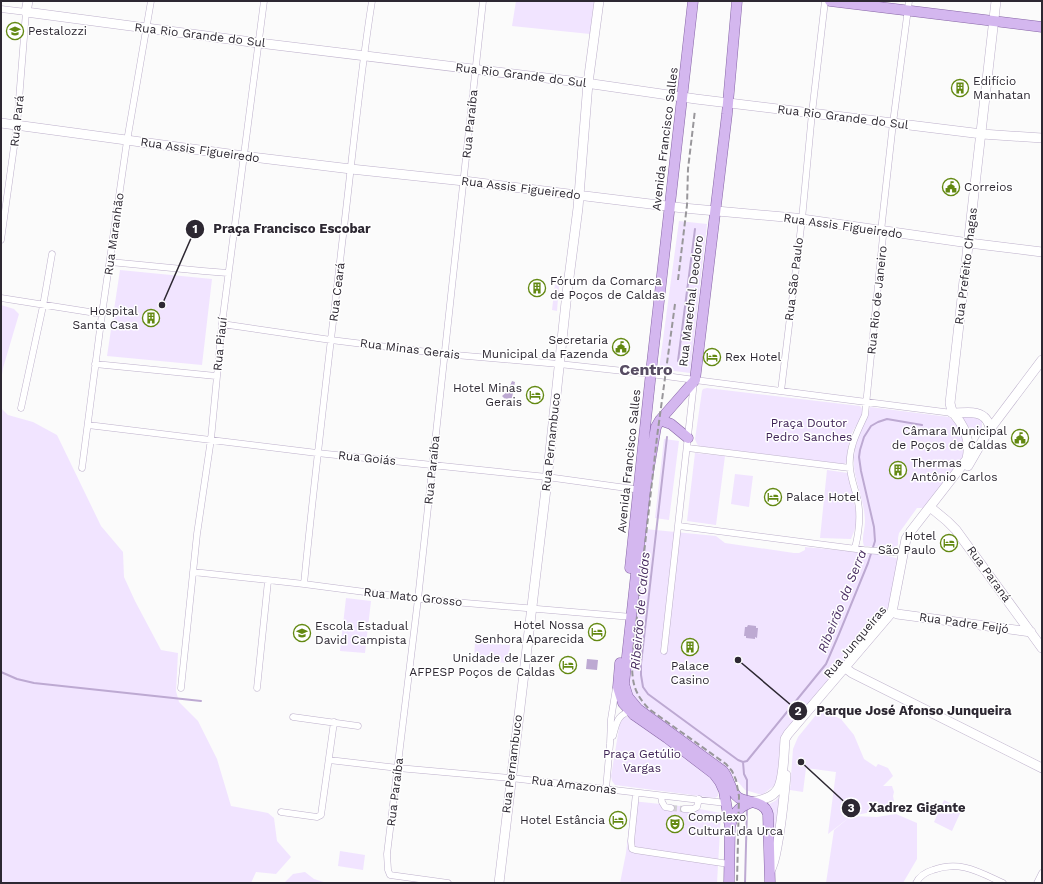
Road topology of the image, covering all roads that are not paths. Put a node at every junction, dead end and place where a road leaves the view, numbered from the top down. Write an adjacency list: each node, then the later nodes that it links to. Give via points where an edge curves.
1 (28, 1): 15 (street, Rua Pará)
2 (151, 1): 18 (street, Rua Maranhão)
3 (264, 1): 19 (street, Rua Piauí)
4 (372, 1): 20 (street, Rua Ceará)
5 (483, 1): 21 (street, Rua Paraíba)
6 (599, 1): 22 (street, Rua Pernambuco)
7 (694, 1): 23 (main road, Avenida Francisco Salles)
8 (737, 1): 24 (main road, Rua Marechal Deodoro)
9 (825, 1): 25 (street, Rua São Paulo)
10 (830, 1): 14 (main road)
11 (909, 1): 14 (street, Rua Rio de Janeiro)
12 (996, 1): 16 (street, Rua Prefeito Chagas)
13 (1, 9): 15 (street, Rua Rio Grande do Sul)
14 (907, 11): 16 (main road); 27 (street, Rua Rio de Janeiro)
15 (26, 12): 18 (street, Rua Rio Grande do Sul); 28 (street, Rua Pará)
16 (994, 21): 17 (main road); 29 (street, Rua Prefeito Chagas)
17 (1042, 27)
18 (146, 28): 19 (street, Rua Rio Grande do Sul); 31 (street, Rua Maranhão)
19 (259, 43): 20 (street, Rua Rio Grande do Sul); 32 (street, Rua Piauí)
20 (363, 55): 21 (street, Rua Rio Grande do Sul); 33 (street, Rua Ceará)
21 (476, 70): 22 (street, Rua Rio Grande do Sul); 34 (street, Rua Paraíba)
22 (588, 83): 23 (street, Rua Rio Grande do Sul); 35 (street, Rua Pernambuco)
23 (683, 97): 24 (street, Rua Rio Grande do Sul); 36 (main road, Avenida Francisco Salles)
24 (728, 102): 25 (street, Rua Rio Grande do Sul); 37 (main road, Rua Marechal Deodoro)
25 (812, 113): 27 (street, Rua Rio Grande do Sul); 38 (street, Rua São Paulo)
26 (1, 123): 28 (street, Rua Assis Figueiredo)
27 (893, 123): 29 (street, Rua Rio Grande do Sul); 39 (street, Rua Rio de Janeiro)
28 (17, 125): 31 (street, Rua Assis Figueiredo); 40 (street, Rua Pará)
29 (982, 134): 30 (street, Rua Rio Grande do Sul); 41 (street, Rua Prefeito Chagas)
30 (1042, 138)
31 (127, 141): 32 (street, Rua Assis Figueiredo); 44 (street, Rua Maranhão)
32 (244, 156): 33 (street, Rua Assis Figueiredo); 45 (street, Rua Piauí)
33 (351, 169): 34 (street, Rua Assis Figueiredo); 50 (street, Rua Ceará)
34 (464, 180): 35 (street, Rua Assis Figueiredo); 51 (street, Rua Paraíba)
35 (579, 195): 36 (street, Rua Assis Figueiredo); 54 (street, Rua Pernambuco)
36 (670, 206): 37 (street, Rua Assis Figueiredo); 55 (main road, Avenida Francisco Salles)
37 (715, 211): 38 (street, Rua Assis Figueiredo); 57 (main road, Rua Marechal Deodoro)
38 (802, 219): 39 (street, Rua Assis Figueiredo); 58 (street, Rua São Paulo)
39 (882, 231): 41 (street, Rua Assis Figueiredo); 59 (street, Rua Rio de Janeiro)
40 (1, 240)
41 (969, 243): 42 (street, Rua Assis Figueiredo); 61 (street, Rua Prefeito Chagas, via 950,403)
42 (1042, 252)
43 (52, 254): 47 (street)
44 (110, 262): 45 (street); 48 (street, Rua Maranhão)
45 (228, 272): 49 (street, Rua Piauí)
46 (1, 298): 47 (street)
47 (43, 306): 48 (street); 60 (street)
48 (102, 314): 53 (street, Rua Maranhão)
49 (222, 324): 50 (street, Rua Minas Gerais); 56 (street, Rua Piauí)
50 (331, 340): 51 (street, Rua Minas Gerais); 68 (street, Rua Ceará)
51 (444, 354): 54 (street, Rua Minas Gerais); 69 (street, Rua Paraíba)
52 (1042, 360): 65 (street, Rua Junqueiras)
53 (95, 364): 56 (street); 63 (street, Rua Maranhão)
54 (559, 364): 55 (street, Rua Minas Gerais); 72 (street, Rua Pernambuco)
55 (651, 374): 57 (street, Rua Minas Gerais); 73 (main road, Avenida Francisco Salles)
56 (216, 376): 66 (street, Rua Piauí)
57 (695, 380): 58 (street); 62 (main road, Avenida Francisco Salles); 67 (street, Rua Marechal Deodoro)
58 (782, 391): 59 (street)
59 (866, 401): 61 (street); 71 (street, Rua Rio de Janeiro, via 865,415 853,441)
60 (21, 408)
61 (952, 413): 64 (street); 65 (street, via 984,416)
62 (660, 420): 67 (main road, via 671,424); 73 (main road, Avenida Francisco Salles, via 654,433)
63 (88, 425): 66 (street, Rua Goiás); 70 (street, Rua Maranhão)
64 (966, 431): 65 (street, via 977,436); 74 (street, Rua Junqueiras, via 969,450 967,459)
65 (988, 432): 74 (street, Rua Junqueiras, via 972,462)
66 (210, 439): 68 (street, Rua Goiás); 78 (street, Rua Piauí)
67 (688, 443): 71 (street); 75 (street, Rua Marechal Deodoro)
68 (317, 453): 69 (street, Rua Goiás); 80 (street, Rua Ceará)
69 (433, 465): 72 (street, Rua Goiás); 81 (street, Rua Paraíba)
70 (82, 468)
71 (850, 468): 76 (street, Rua Rio de Janeiro, via 860,516)
72 (547, 477): 73 (street, Rua Goiás); 82 (street, Rua Pernambuco)
73 (642, 491): 84 (main road, Avenida Francisco Salles)
74 (931, 508): 77 (street, Rua Junqueiras, via 906,539); 83 (street, Rua Junqueiras, via 911,540); 85 (street, Rua Paraná, via 956,530)
75 (679, 526): 76 (street); 87 (street, Rua Marechal Deodoro)
76 (855, 548): 77 (street)
77 (904, 553): 88 (street, Rua Junqueiras, via 892,612)
78 (193, 572): 79 (street, Rua Mato Grosso); 90 (street, Rua Piauí)
79 (268, 581): 80 (street, Rua Mato Grosso); 91 (street)
80 (304, 584): 81 (street, Rua Mato Grosso)
81 (418, 599): 82 (street, Rua Mato Grosso); 98 (street, Rua Paraíba)
82 (531, 607): 84 (street, Rua Mato Grosso); 100 (street, Rua Pernambuco)
83 (897, 614): 85 (street, Rua Padre Feijó); 88 (street, Rua Junqueiras, via 866,653)
84 (629, 616): 89 (main road, Avenida Francisco Salles); 92 (main road, Avenida Francisco Salles, via 624,684)
85 (1031, 632): 86 (street, Rua Paraná)
86 (1042, 648)
87 (664, 651)
88 (846, 669): 99 (street); 105 (street, Rua Junqueiras, via 785,739 778,789 770,796); 112 (street, Rua Junqueiras, via 790,741 782,817)
89 (618, 678): 92 (main road, Avenida Francisco Salles, via 620,698); 96 (street, via 611,719)
90 (181, 688)
91 (257, 688)
92 (634, 710): 96 (street, via 621,715 617,720); 105 (main road, Avenida Francisco Salles, via 723,771 739,798); 106 (main road, Avenida Francisco Salles, via 714,774 724,791)
93 (293, 718): 94 (street)
94 (334, 722): 95 (street); 97 (street)
95 (358, 726)
96 (610, 744): 101 (street)
97 (329, 760): 98 (street, Rua Amazonas); 109 (street, via 322,813 319,816)
98 (398, 768): 100 (street, Rua Amazonas); 114 (street, Rua Paraíba, via 387,854 390,875)
99 (1042, 768)
100 (511, 778): 101 (street, Rua Amazonas); 115 (street, Rua Pernambuco)
101 (606, 789): 102 (street, Rua Amazonas)
102 (636, 793): 103 (street, Rua Amazonas); 111 (street, via 632,849)
103 (661, 796): 104 (street, Rua Amazonas); 107 (street, via 664,807)
104 (699, 800): 106 (street, Rua Amazonas); 108 (street, via 697,807)
105 (751, 802): 110 (main road, via 738,809); 112 (main road, Avenida Francisco Salles, via 766,809 768,814)
106 (726, 803): 110 (main road, Avenida Francisco Salles)
107 (671, 808)
108 (684, 809)
109 (281, 812)
110 (730, 827): 111 (main road)
111 (729, 864): 116 (main road)
112 (770, 872): 117 (main road, Avenida Francisco Salles)
113 (1042, 872): 120 (street)
114 (448, 883)
115 (499, 883)
116 (729, 883)
117 (770, 883)
118 (916, 883): 119 (street, via 928,872 952,866 963,866)
119 (1003, 883)
120 (1037, 883)

